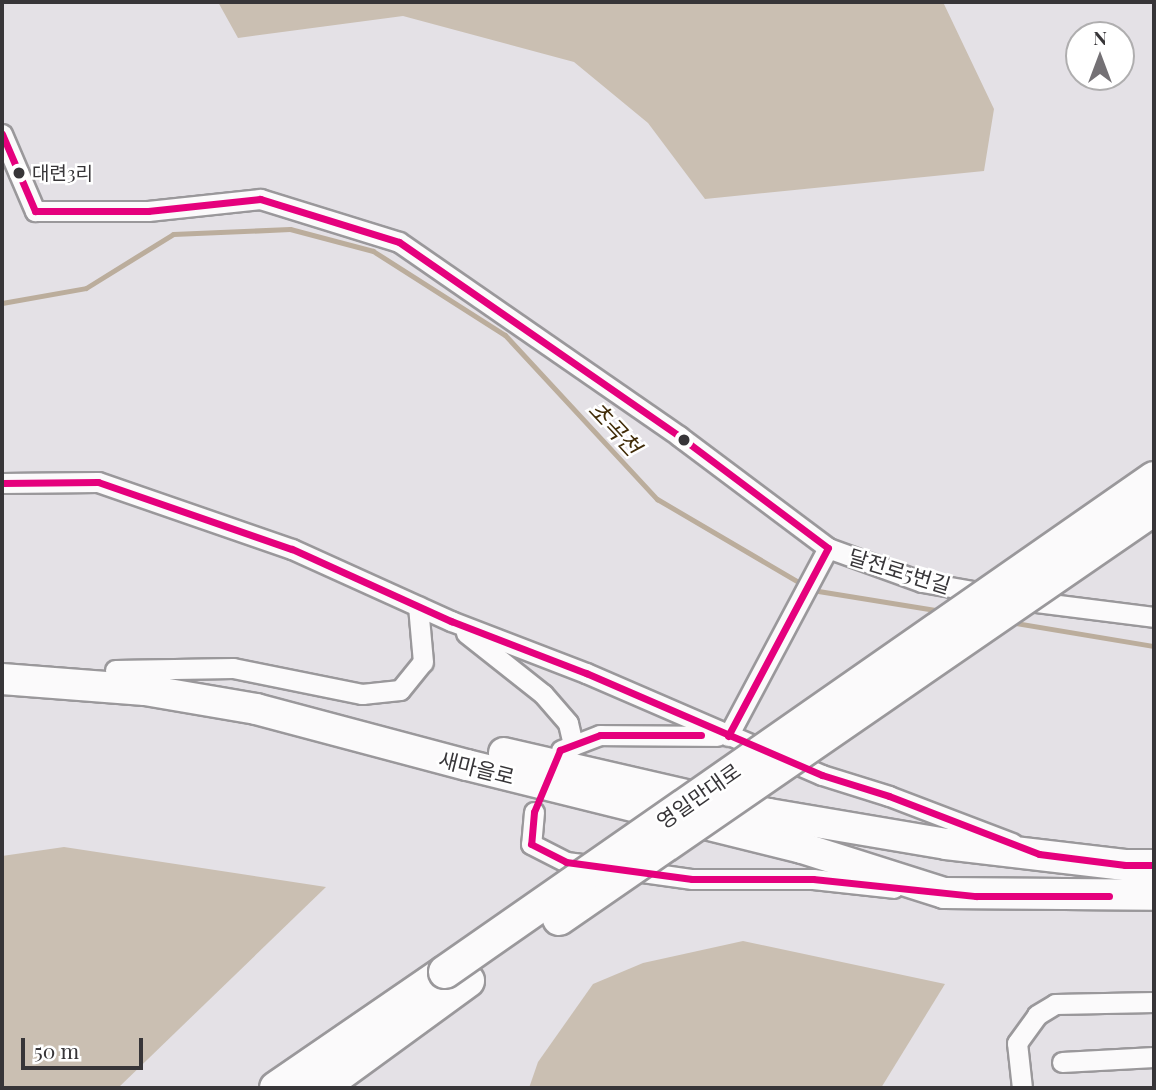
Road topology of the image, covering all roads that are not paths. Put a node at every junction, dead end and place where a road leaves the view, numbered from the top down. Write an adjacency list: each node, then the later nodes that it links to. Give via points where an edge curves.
1 (2, 134): 5 (street, 달전로5번길, via 35,211 148,211 260,199 399,242 658,421)
2 (1154, 478): 18 (highway, 영일만대로, bridge)
3 (2, 483): 6 (street, via 98,482 292,549)
4 (1154, 509): 18 (highway, 영일만대로, bridge)
5 (828, 548): 7 (street, 달전로5번길, via 922,582 1056,607); 12 (street)
6 (418, 606): 8 (street); 10 (street, via 423,662 400,690 362,695 233,668)
7 (1154, 617)
8 (451, 621): 12 (street, via 586,673); 12 (street, via 543,694 568,723 567,747 600,735)
9 (2, 663): 10 (main road, 새마을로)
10 (115, 670): 14 (main road, 새마을로, via 211,683 769,814 946,844)
11 (2, 679): 16 (main road, 새마을로, via 145,690 257,709 802,848)
12 (729, 736): 14 (street)
13 (534, 811): 16 (street, via 531,844 566,862 692,879 813,879)
14 (1039, 854): 15 (main road, 새마을로)
15 (1154, 865)
16 (944, 893): 17 (main road, 새마을로)
17 (1154, 895)
18 (456, 977): 22 (highway, 영일만대로); 23 (highway, 영일만대로)
19 (1154, 1002): 24 (street, via 1055,1004 1037,1015 1017,1043)
20 (1154, 1057): 21 (street)
21 (1062, 1062)
22 (276, 1088)
23 (321, 1088)
24 (1022, 1088)

